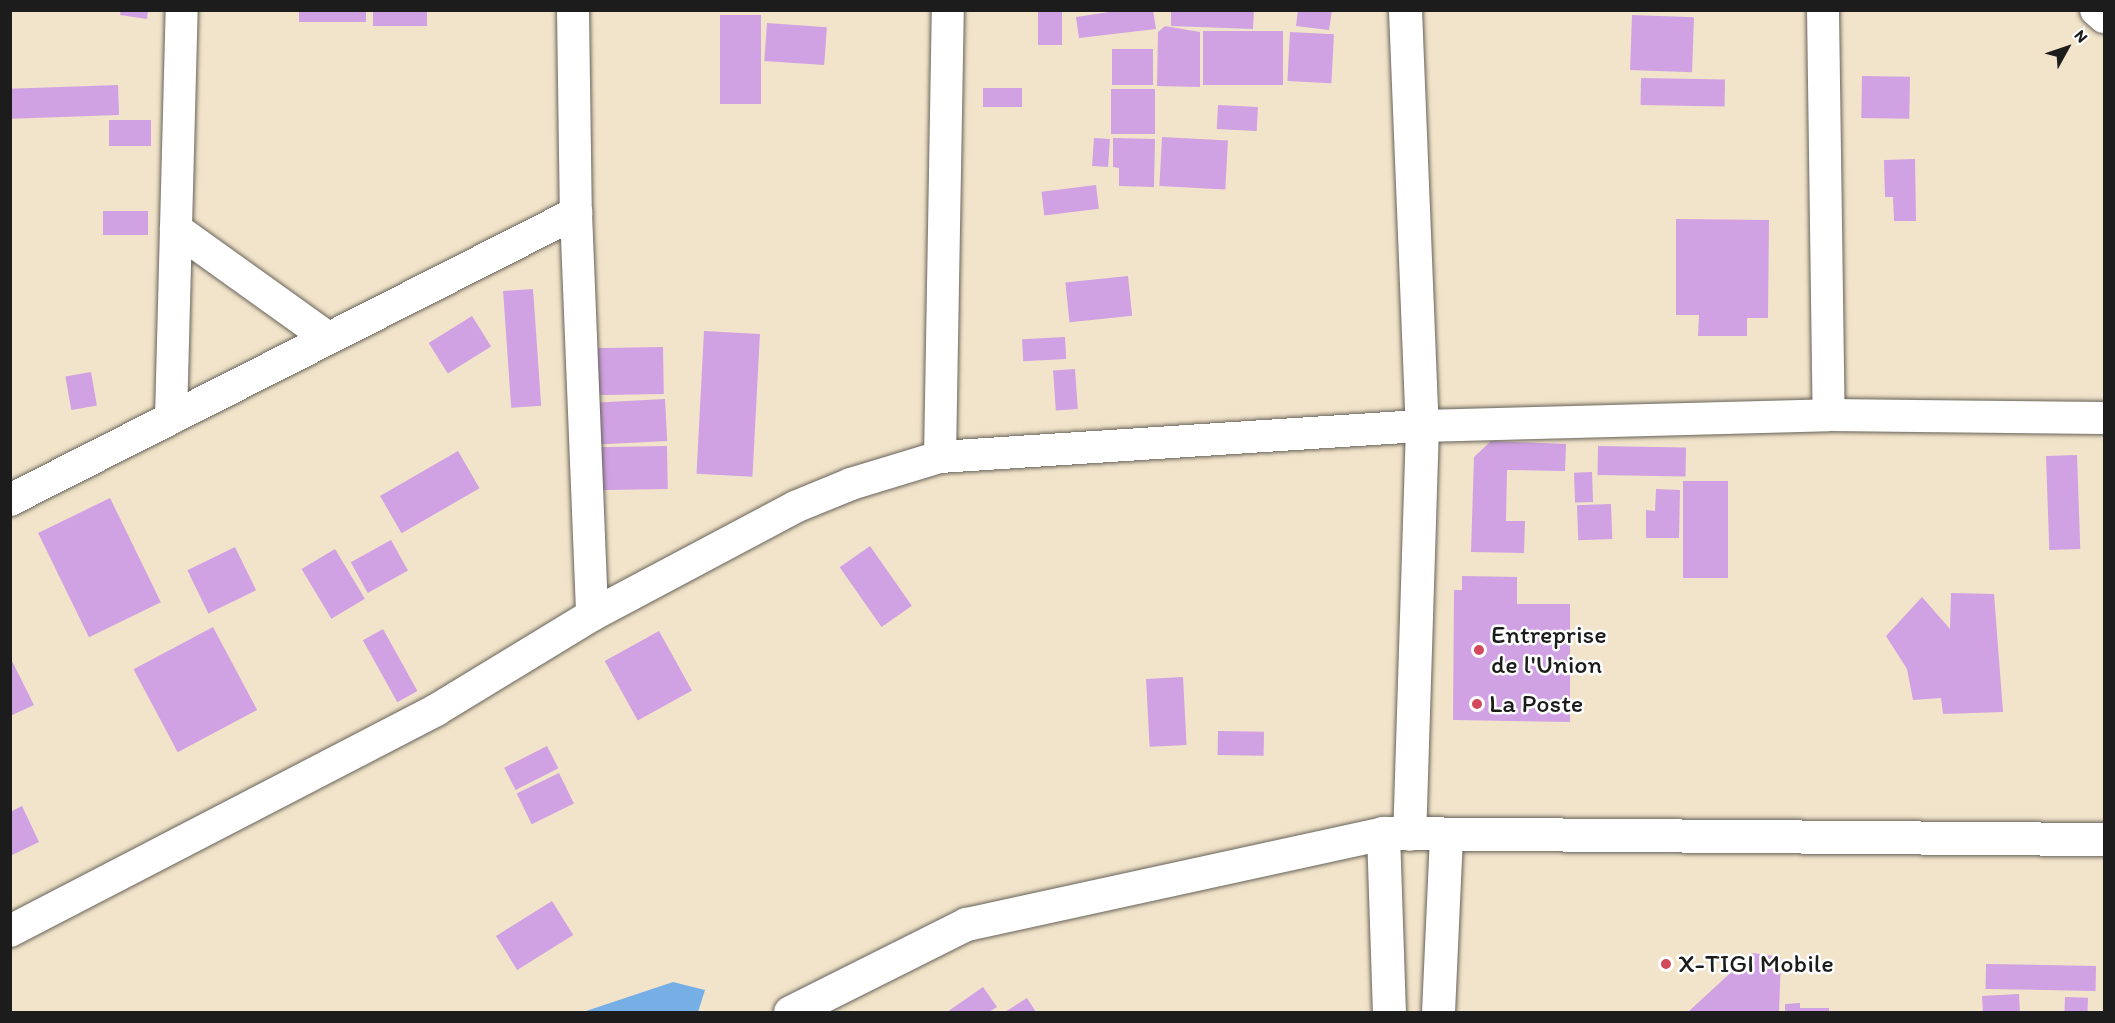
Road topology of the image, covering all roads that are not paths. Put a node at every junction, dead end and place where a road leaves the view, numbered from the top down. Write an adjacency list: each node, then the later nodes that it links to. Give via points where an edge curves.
1 (182, 10): 9 (street)
2 (573, 10): 8 (street)
3 (948, 10): 15 (street)
4 (1405, 10): 14 (street)
5 (1823, 10): 11 (street)
6 (2096, 10): 7 (street)
7 (2104, 17)
8 (576, 213): 10 (street); 17 (street)
9 (176, 229): 10 (street); 12 (street)
10 (327, 338): 12 (street)
11 (1829, 415): 13 (street); 14 (street)
12 (171, 418): 16 (street)
13 (2104, 418)
14 (1422, 426): 15 (street); 18 (street)
15 (940, 457): 17 (street, via 851,484 795,507)
16 (10, 500)
17 (592, 615): 21 (street, via 426,715)
18 (1396, 833): 19 (street); 22 (street, via 966,924); 23 (street)
19 (1446, 836): 20 (street); 24 (street)
20 (2104, 839)
21 (10, 931)
22 (790, 1012)
23 (1389, 1012)
24 (1438, 1012)

